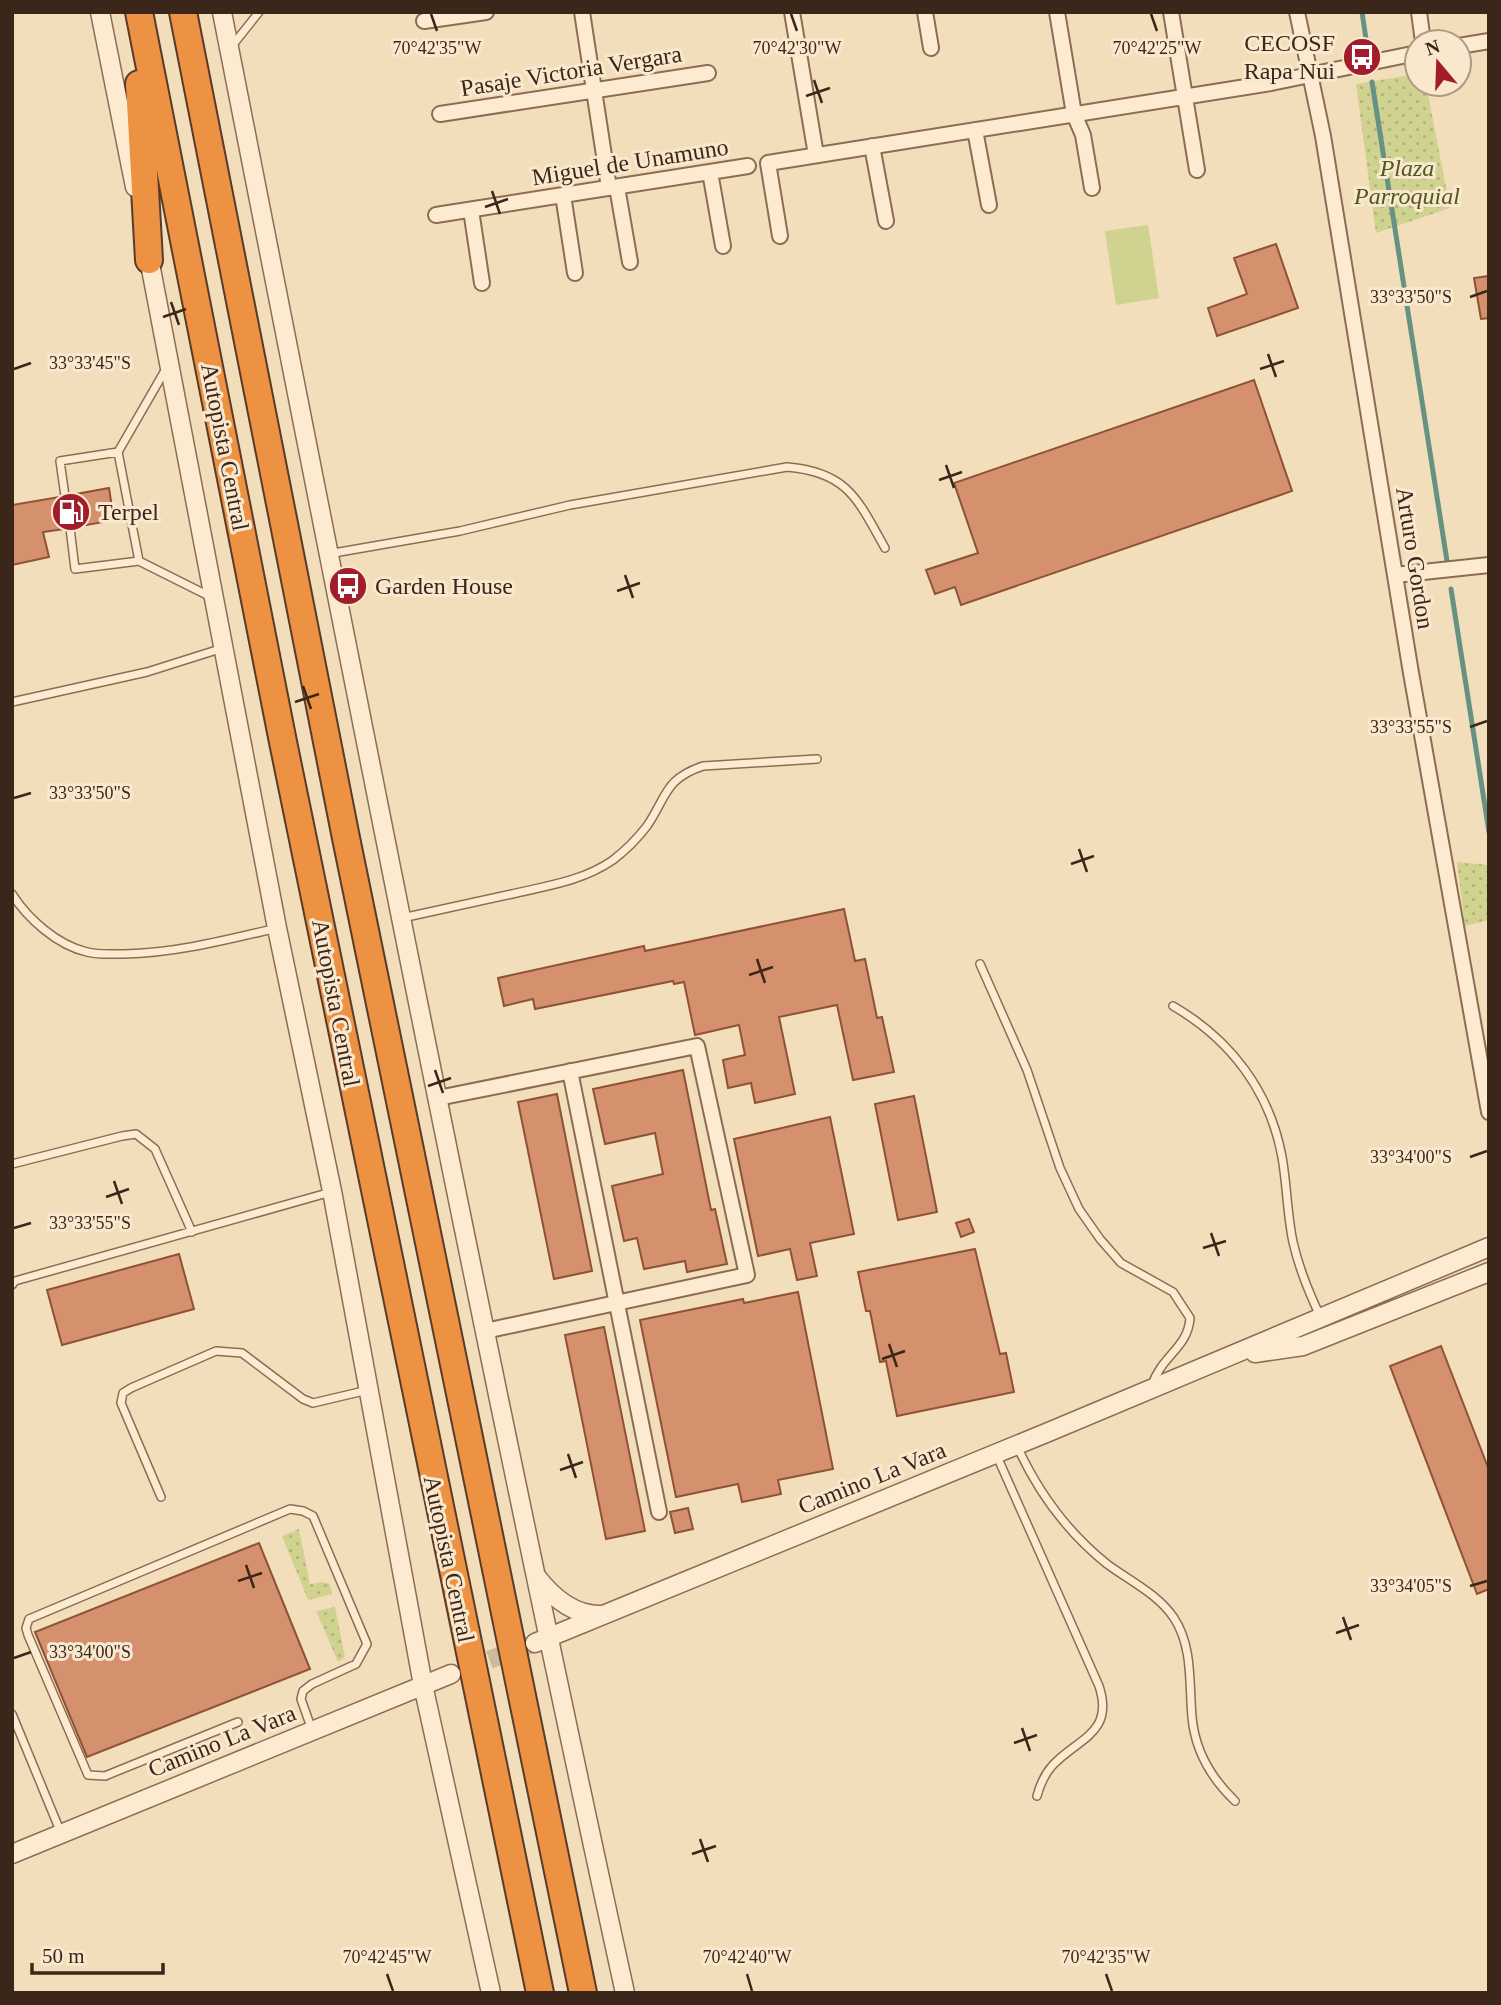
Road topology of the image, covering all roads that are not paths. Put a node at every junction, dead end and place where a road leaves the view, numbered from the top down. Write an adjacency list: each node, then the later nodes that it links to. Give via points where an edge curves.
1 (100, 12): 38 (street)
2 (183, 12): 93 (highway, Autopista Central)
3 (259, 12): 15 (lane)
4 (485, 12): 13 (street)
5 (582, 12): 19 (street)
6 (792, 12): 25 (street)
7 (925, 12): 14 (street)
8 (1057, 12): 22 (street)
9 (1171, 12): 20 (street)
10 (1297, 12): 18 (street, Arturo Gordon)
11 (225, 14): 15 (street)
12 (139, 16): 38 (highway); 92 (highway, Autopista Central)
13 (424, 21)
14 (931, 48)
15 (230, 49): 47 (street)
16 (1403, 56): 18 (street)
17 (708, 73): 19 (street, Pasaje Victoria Vergara)
18 (1309, 74): 20 (street); 50 (street, Arturo Gordon)
19 (594, 90): 21 (street, Pasaje Victoria Vergara); 29 (street)
20 (1185, 97): 22 (street); 27 (street)
21 (440, 114)
22 (1074, 114): 23 (street); 30 (street, via 1083,135)
23 (975, 130): 24 (street); 32 (street)
24 (872, 146): 25 (street); 35 (street)
25 (816, 155): 36 (street, via 768,163)
26 (748, 166): 28 (street, Miguel de Unamuno)
27 (1197, 170)
28 (710, 172): 29 (street, Miguel de Unamuno); 37 (street)
29 (613, 188): 31 (street, Miguel de Unamuno); 39 (street)
30 (1092, 188)
31 (563, 195): 33 (street, Miguel de Unamuno); 40 (street)
32 (989, 205)
33 (471, 210): 34 (street, Miguel de Unamuno); 41 (street)
34 (436, 215)
35 (886, 221)
36 (780, 236)
37 (723, 246)
38 (149, 260): 42 (street)
39 (631, 262)
40 (575, 273)
41 (482, 283)
42 (169, 364): 43 (lane); 51 (street)
43 (118, 452): 44 (lane, via 60,460); 48 (lane)
44 (65, 496)
45 (70, 528): 48 (lane, via 75,569)
46 (885, 548): 47 (lane, via 857,498 845,487 817,472 787,467)
47 (327, 554): 56 (street)
48 (139, 561): 51 (lane)
49 (1489, 565): 50 (street)
50 (1395, 575): 62 (street, Arturo Gordon)
51 (214, 598): 52 (street)
52 (223, 648): 53 (lane); 57 (street)
53 (12, 702)
54 (817, 759): 56 (lane, via 693,769 669,788 631,844 594,872)
55 (12, 894): 57 (lane, via 40,926 88,953 172,951)
56 (401, 918): 61 (street)
57 (277, 928): 64 (street)
58 (980, 964): 74 (lane, via 1027,1070 1079,1209 1121,1263 1173,1292 1190,1318 1187,1336 1165,1360)
59 (1173, 1006): 70 (lane, via 1219,1039 1263,1098 1277,1135 1294,1244)
60 (570, 1071): 61 (street); 69 (street); 69 (street, via 697,1046 747,1275)
61 (438, 1098): 71 (street)
62 (1489, 1112)
63 (12, 1164): 65 (lane, via 136,1134 155,1149)
64 (331, 1191): 65 (lane); 73 (street)
65 (192, 1232): 68 (lane, via 51,1269)
66 (1489, 1247): 70 (street, Camino La Vara)
67 (1489, 1272): 72 (street, Camino La Vara, via 1303,1346)
68 (12, 1285)
69 (615, 1303): 71 (street); 78 (street)
70 (1321, 1318): 72 (street, Camino La Vara)
71 (485, 1331): 79 (street)
72 (1228, 1357): 74 (street, Camino La Vara)
73 (368, 1390): 77 (lane, via 313,1403 242,1353 231,1351 216,1351 131,1388 123,1393 121,1403); 83 (street)
74 (1151, 1390): 75 (street, Camino La Vara)
75 (1017, 1445): 76 (street, Camino La Vara); 88 (lane, via 1039,1488 1068,1527 1098,1557 1158,1600 1180,1628 1199,1748 1214,1777)
76 (996, 1454): 80 (street, Camino La Vara); 87 (lane, via 1103,1702 1096,1727 1052,1766)
77 (161, 1497)
78 (659, 1512)
79 (534, 1574): 80 (street, via 570,1608); 81 (street)
80 (606, 1615): 81 (street, Camino La Vara)
81 (541, 1641): 94 (street)
82 (451, 1674): 83 (street, Camino La Vara)
83 (423, 1685): 86 (street, Camino La Vara); 91 (street)
84 (12, 1714): 89 (lane)
85 (238, 1723): 86 (lane, via 105,1776 88,1775 28,1634 29,1619 290,1509 303,1511 313,1516 367,1644 356,1664 303,1691 301,1699)
86 (313, 1730): 89 (street, Camino La Vara)
87 (1037, 1796)
88 (1235, 1801)
89 (61, 1834): 90 (street, Camino La Vara)
90 (12, 1854)
91 (491, 1993)
92 (540, 1993)
93 (583, 1993)
94 (625, 1993)

